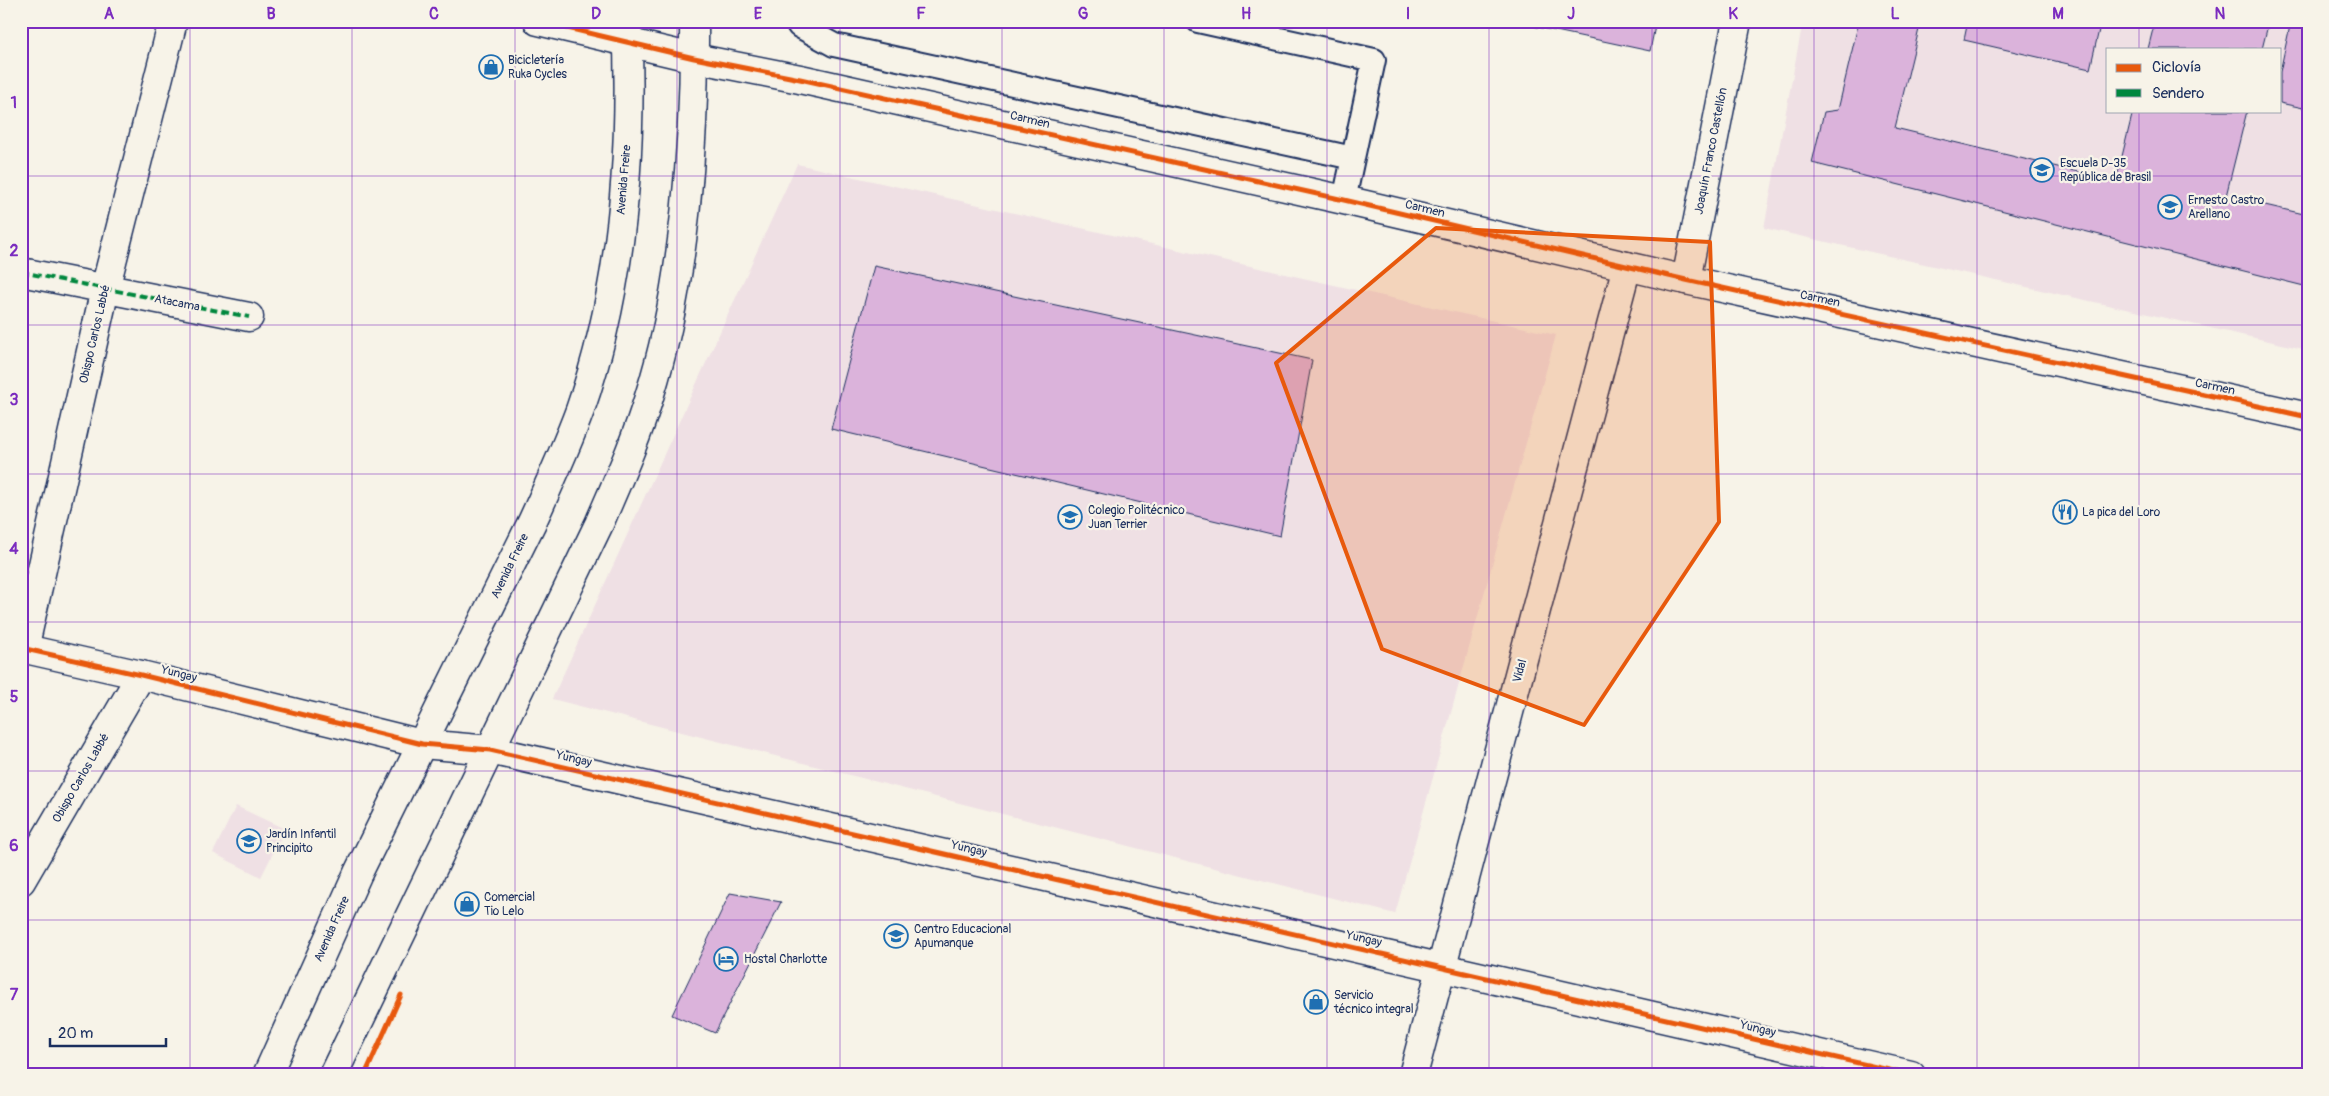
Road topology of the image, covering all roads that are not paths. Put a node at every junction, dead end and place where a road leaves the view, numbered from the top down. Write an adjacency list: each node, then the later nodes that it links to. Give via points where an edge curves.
1 (173, 21): 14 (street, Obispo Carlos Labbé)
2 (538, 21): 7 (street, Carmen)
3 (694, 21): 8 (street)
4 (796, 21): 9 (lane, via 834,45)
5 (1198, 21): 9 (lane, via 1374,60)
6 (1737, 21): 13 (street, Joaquín Franco Castellón)
7 (628, 32): 8 (street, Carmen); 19 (street, Avenida Freire, via 630,107 627,159 611,286 598,349 580,410 558,466)
8 (694, 58): 10 (street, Carmen); 20 (street, via 681,240 669,314 650,396 599,524)
9 (1353, 158): 10 (lane)
10 (1344, 200): 11 (street, Carmen)
11 (1627, 266): 13 (street, Carmen); 22 (street, Vidal)
12 (21, 272): 14 (street, Atacama)
13 (1686, 280): 16 (street, Carmen)
14 (105, 289): 15 (street, Atacama); 17 (street, Obispo Carlos Labbé)
15 (249, 317)
16 (2308, 417)
17 (23, 648): 18 (street, Yungay)
18 (141, 675): 19 (street, Yungay); 21 (street, Obispo Carlos Labbé)
19 (422, 744): 20 (street, Yungay); 23 (street, Avenida Freire, via 358,873)
20 (490, 750): 22 (street, Yungay); 24 (street)
21 (21, 881)
22 (1441, 967): 25 (street, Vidal); 26 (street, Yungay)
23 (266, 1075)
24 (333, 1075)
25 (1413, 1075)
26 (1911, 1075)

